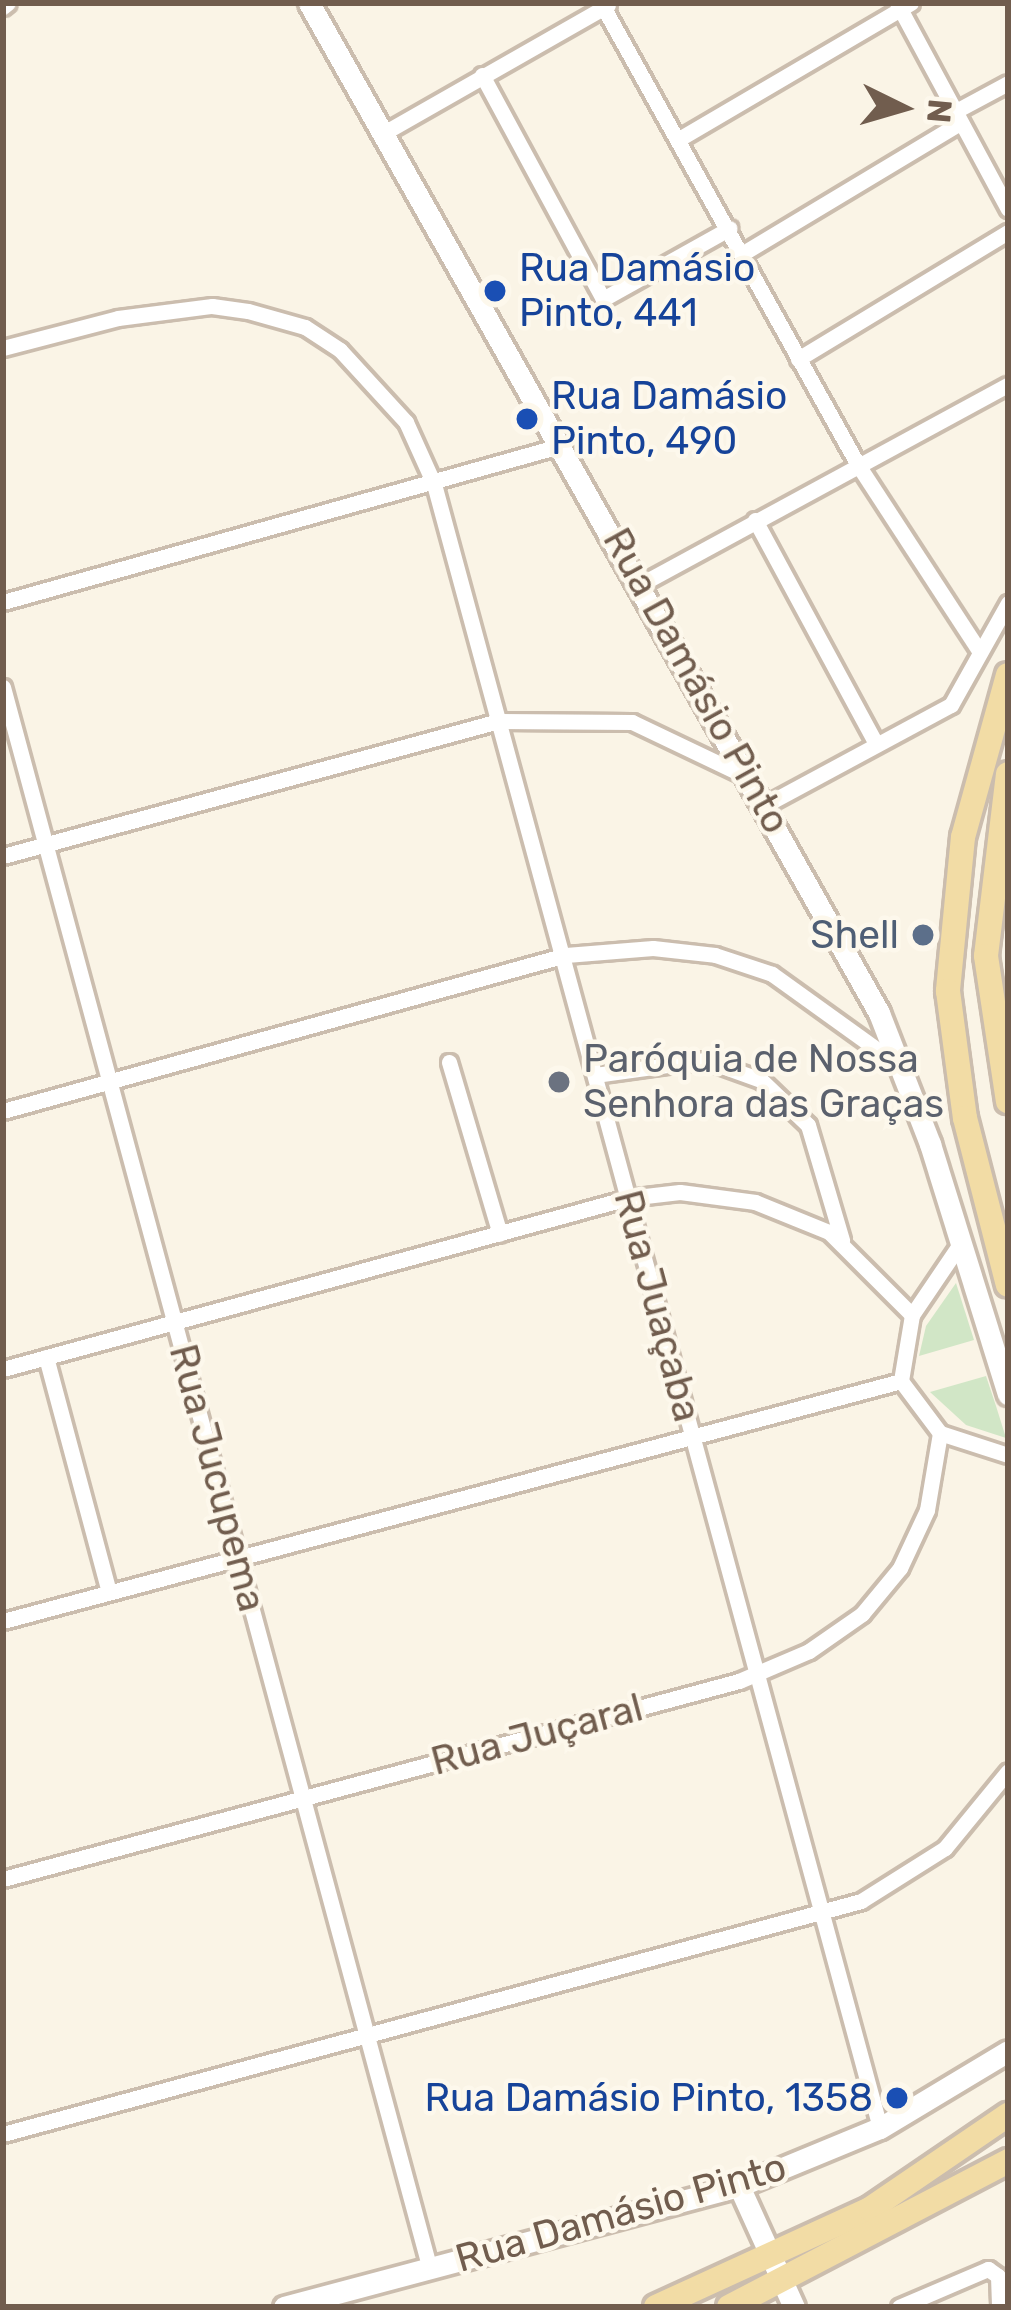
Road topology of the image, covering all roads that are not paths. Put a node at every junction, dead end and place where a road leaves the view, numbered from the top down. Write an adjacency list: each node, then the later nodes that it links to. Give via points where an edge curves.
1 (309, 3): 7 (street, Rua Damásio Pinto)
2 (606, 4): 4 (street); 8 (street)
3 (903, 5): 6 (street); 8 (street)
4 (482, 75): 7 (street); 10 (street, via 603,299)
5 (1008, 83): 6 (street)
6 (957, 118): 9 (street); 12 (street)
7 (382, 134): 16 (street, Rua Damásio Pinto)
8 (679, 139): 10 (street)
9 (1008, 209)
10 (730, 228): 12 (street)
11 (1008, 232): 14 (street)
12 (745, 252): 14 (street)
13 (3, 348): 18 (street, Rua Juaçaba, via 170,310 212,306 274,316 340,350 378,385)
14 (798, 359): 17 (street)
15 (1008, 385): 17 (street)
16 (563, 446): 18 (street); 20 (street, Rua Damásio Pinto)
17 (858, 465): 19 (street); 23 (street)
18 (434, 484): 21 (street); 26 (street, Rua Juaçaba)
19 (754, 520): 20 (street); 27 (street)
20 (641, 584): 29 (street, Rua Damásio Pinto)
21 (3, 602)
22 (1008, 603): 23 (street)
23 (980, 652): 27 (street, via 951,705)
24 (1008, 674): 44 (main road, via 963,837 948,991 965,1118)
25 (3, 688): 31 (street, Rua Jucupema)
26 (499, 721): 29 (street, via 632,722); 31 (street); 33 (street, Rua Juaçaba)
27 (875, 742): 30 (street)
28 (1008, 774): 38 (main road, via 986,956)
29 (748, 777): 30 (street, Rua Damásio Pinto)
30 (765, 805): 35 (street, Rua Damásio Pinto)
31 (46, 844): 32 (street); 37 (street, Rua Jucupema)
32 (3, 856)
33 (563, 956): 35 (street, via 653,948 748,964 805,993); 36 (street, Rua Juaçaba); 37 (street)
34 (448, 1062): 41 (street)
35 (902, 1068): 43 (street, Rua Damásio Pinto)
36 (596, 1075): 40 (street, Rua Juaçaba); 42 (street, via 705,1060 761,1080 808,1125)
37 (111, 1082): 39 (street); 46 (street, Rua Jucupema)
38 (1008, 1101)
39 (3, 1111)
40 (628, 1198): 41 (street); 42 (street, via 716,1194 788,1212); 52 (street, Rua Juaçaba)
41 (500, 1234): 46 (street)
42 (842, 1240): 45 (street)
43 (961, 1244): 45 (street); 50 (street, Rua Damásio Pinto)
44 (1008, 1285)
45 (912, 1315): 49 (street)
46 (176, 1322): 47 (street); 54 (street, Rua Jucupema)
47 (46, 1357): 48 (street); 55 (street)
48 (3, 1369)
49 (902, 1381): 51 (street); 52 (street)
50 (1008, 1394)
51 (940, 1433): 53 (street); 57 (street, Rua Juçaral, via 927,1510 880,1596 841,1631)
52 (692, 1437): 54 (street); 57 (street, Rua Juaçaba)
53 (1008, 1455)
54 (240, 1558): 55 (street); 59 (street, Rua Jucupema)
55 (109, 1592): 56 (street)
56 (3, 1621)
57 (756, 1676): 59 (street, Rua Juçaral); 61 (street, Rua Juaçaba)
58 (1008, 1771): 61 (street, via 945,1848 876,1893)
59 (303, 1798): 60 (street, Rua Juçaral); 62 (street, Rua Jucupema)
60 (3, 1879)
61 (820, 1913): 62 (street); 65 (street, Rua Juaçaba)
62 (369, 2036): 66 (street); 69 (street, Rua Jucupema)
63 (1008, 2051): 65 (street, Rua Damásio Pinto)
64 (1008, 2115): 70 (main road)
65 (880, 2128): 68 (street, Rua Damásio Pinto)
66 (3, 2134)
67 (1008, 2161): 70 (main road)
68 (739, 2186): 69 (street, Rua Damásio Pinto); 70 (street)
69 (430, 2269): 71 (street, Rua Damásio Pinto)
70 (773, 2270): 72 (main road); 73 (main road); 74 (street)
71 (284, 2307)
72 (656, 2307)
73 (729, 2307)
74 (794, 2307)
75 (899, 2307): 76 (street, via 988,2269 998,2276)
76 (999, 2307)

